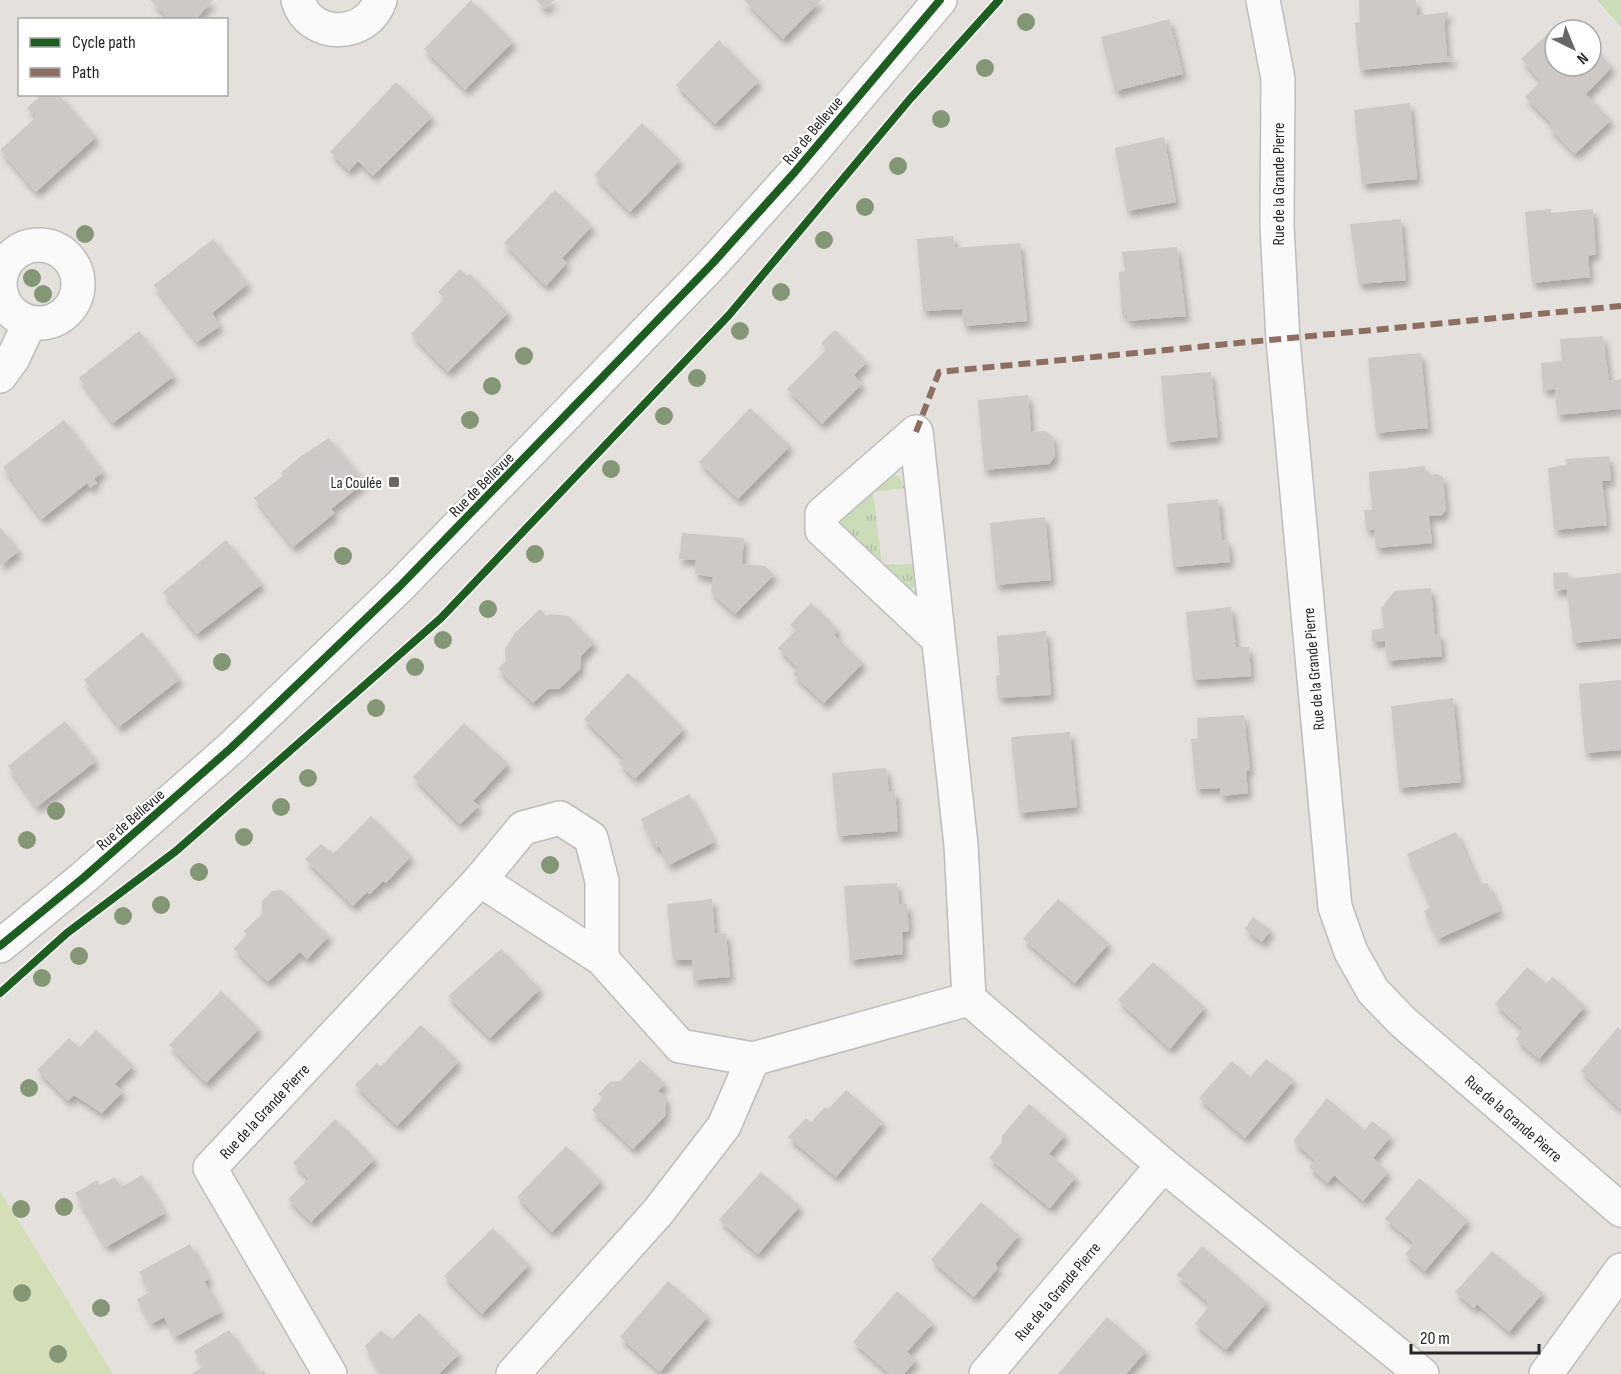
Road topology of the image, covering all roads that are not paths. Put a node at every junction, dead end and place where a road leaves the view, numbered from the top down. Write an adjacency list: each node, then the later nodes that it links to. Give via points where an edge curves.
1 (298, 0): 2 (street, via 314,22 334,31 366,22)
2 (380, 0)
3 (940, 0): 9 (street, Rue de Bellevue, via 712,264 400,586 231,748)
4 (1262, 3): 14 (street, Rue de la Grande Pierre, via 1278,79 1276,226 1283,340 1335,907 1351,952 1373,991 1403,1022)
5 (30, 322): 6 (street)
6 (0, 376)
7 (937, 638): 7 (street, via 927,535 916,432 822,514 822,530); 11 (street, via 961,845)
8 (480, 880): 10 (street); 10 (street, Rue de la Grande Pierre, via 523,828 560,818 591,838 602,881); 17 (street, Rue de la Grande Pierre, via 210,1168)
9 (0, 946)
10 (602, 959): 12 (street, via 680,1046)
11 (969, 999): 12 (street); 13 (street)
12 (753, 1059): 18 (street, via 724,1126 658,1212)
13 (1162, 1165): 16 (street, Rue de la Grande Pierre); 19 (street)
14 (1621, 1210)
15 (1621, 1270): 20 (street)
16 (994, 1370)
17 (330, 1374)
18 (513, 1374)
19 (1422, 1374)
20 (1546, 1374)

